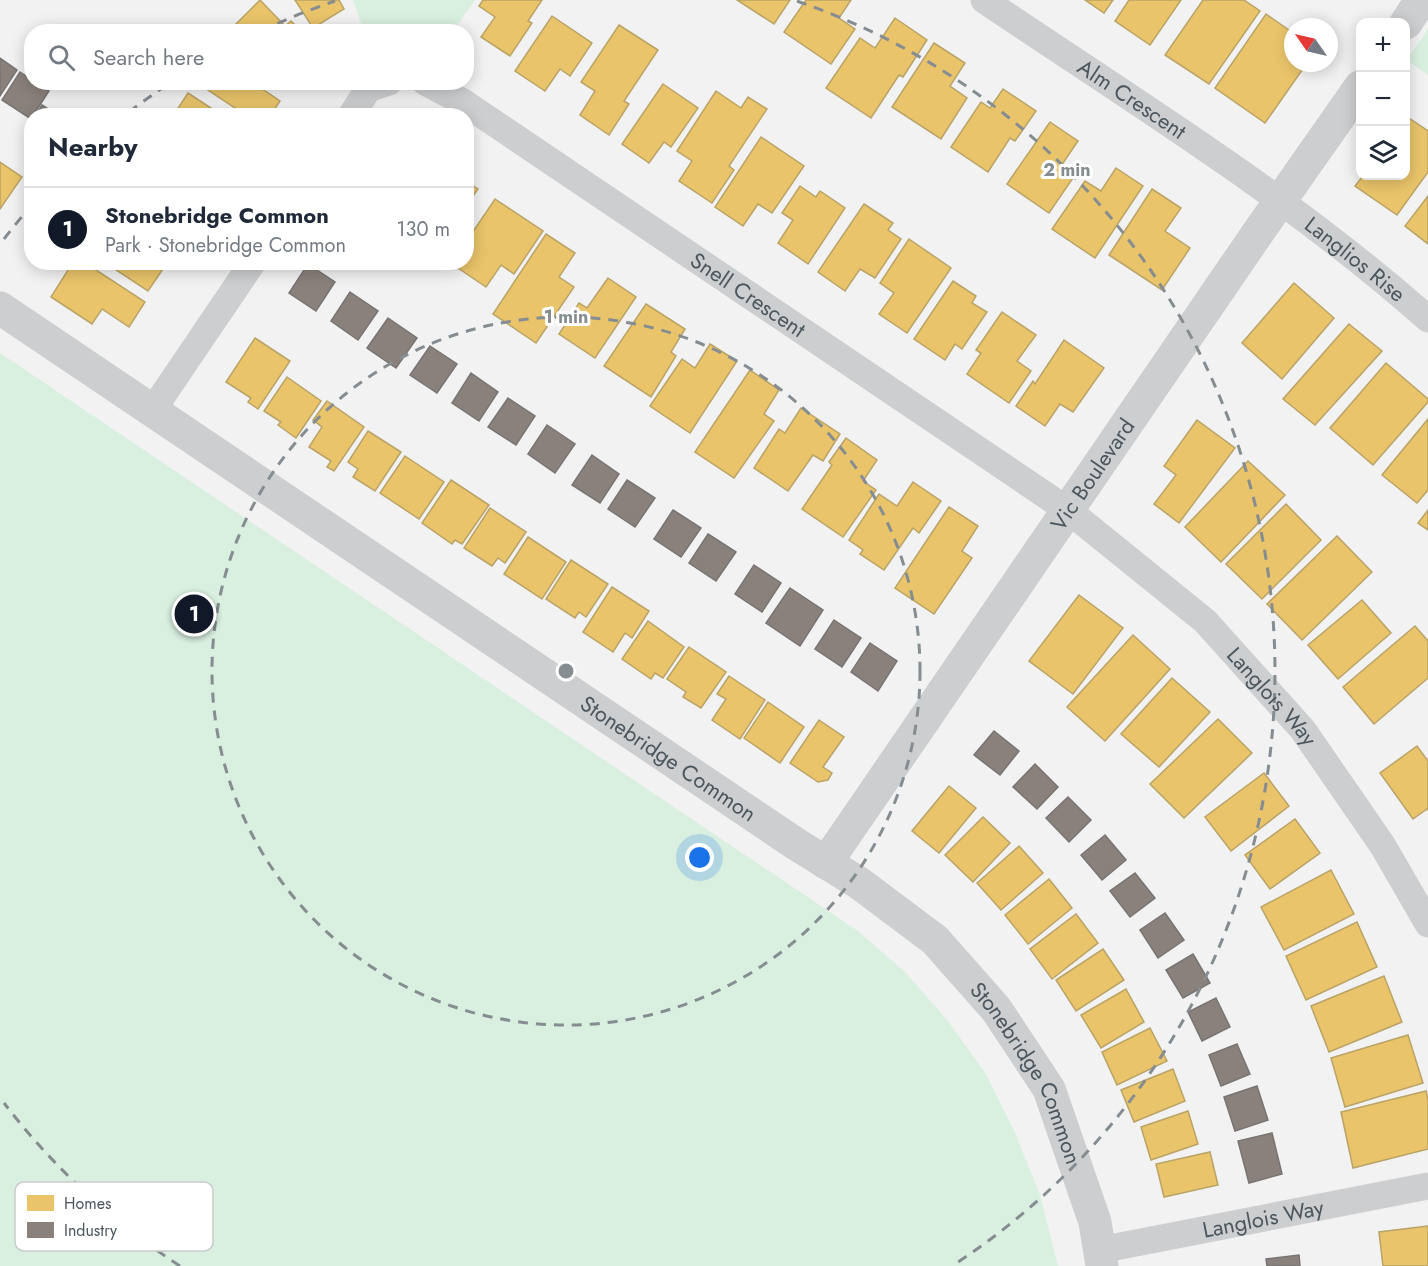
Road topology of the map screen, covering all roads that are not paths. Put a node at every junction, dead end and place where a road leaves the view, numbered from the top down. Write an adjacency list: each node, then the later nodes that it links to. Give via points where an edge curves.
1 (984, 0): 10 (street, Alm Crescent)
2 (1421, 0): 3 (street)
3 (1409, 18)
4 (367, 90): 7 (street)
5 (441, 90): 8 (street, Snell Crescent)
6 (1356, 93): 10 (street, Vic Boulevard)
7 (356, 108)
8 (473, 108)
9 (474, 109): 15 (street, Snell Crescent)
10 (1281, 200): 13 (street, Langlios Rise); 15 (street, Vic Boulevard)
11 (248, 270): 14 (street)
12 (0, 308): 14 (street, Stonebridge Common)
13 (1428, 319)
14 (153, 411): 16 (street, Stonebridge Common)
15 (1069, 511): 16 (street, Vic Boulevard); 17 (street, Langlois Way, via 1206,621 1303,730)
16 (826, 863): 19 (street, Stonebridge Common, via 935,940 996,1009 1049,1089 1095,1222)
17 (1427, 918)
18 (1428, 1186): 19 (street, Langlois Way)
19 (1101, 1258)

